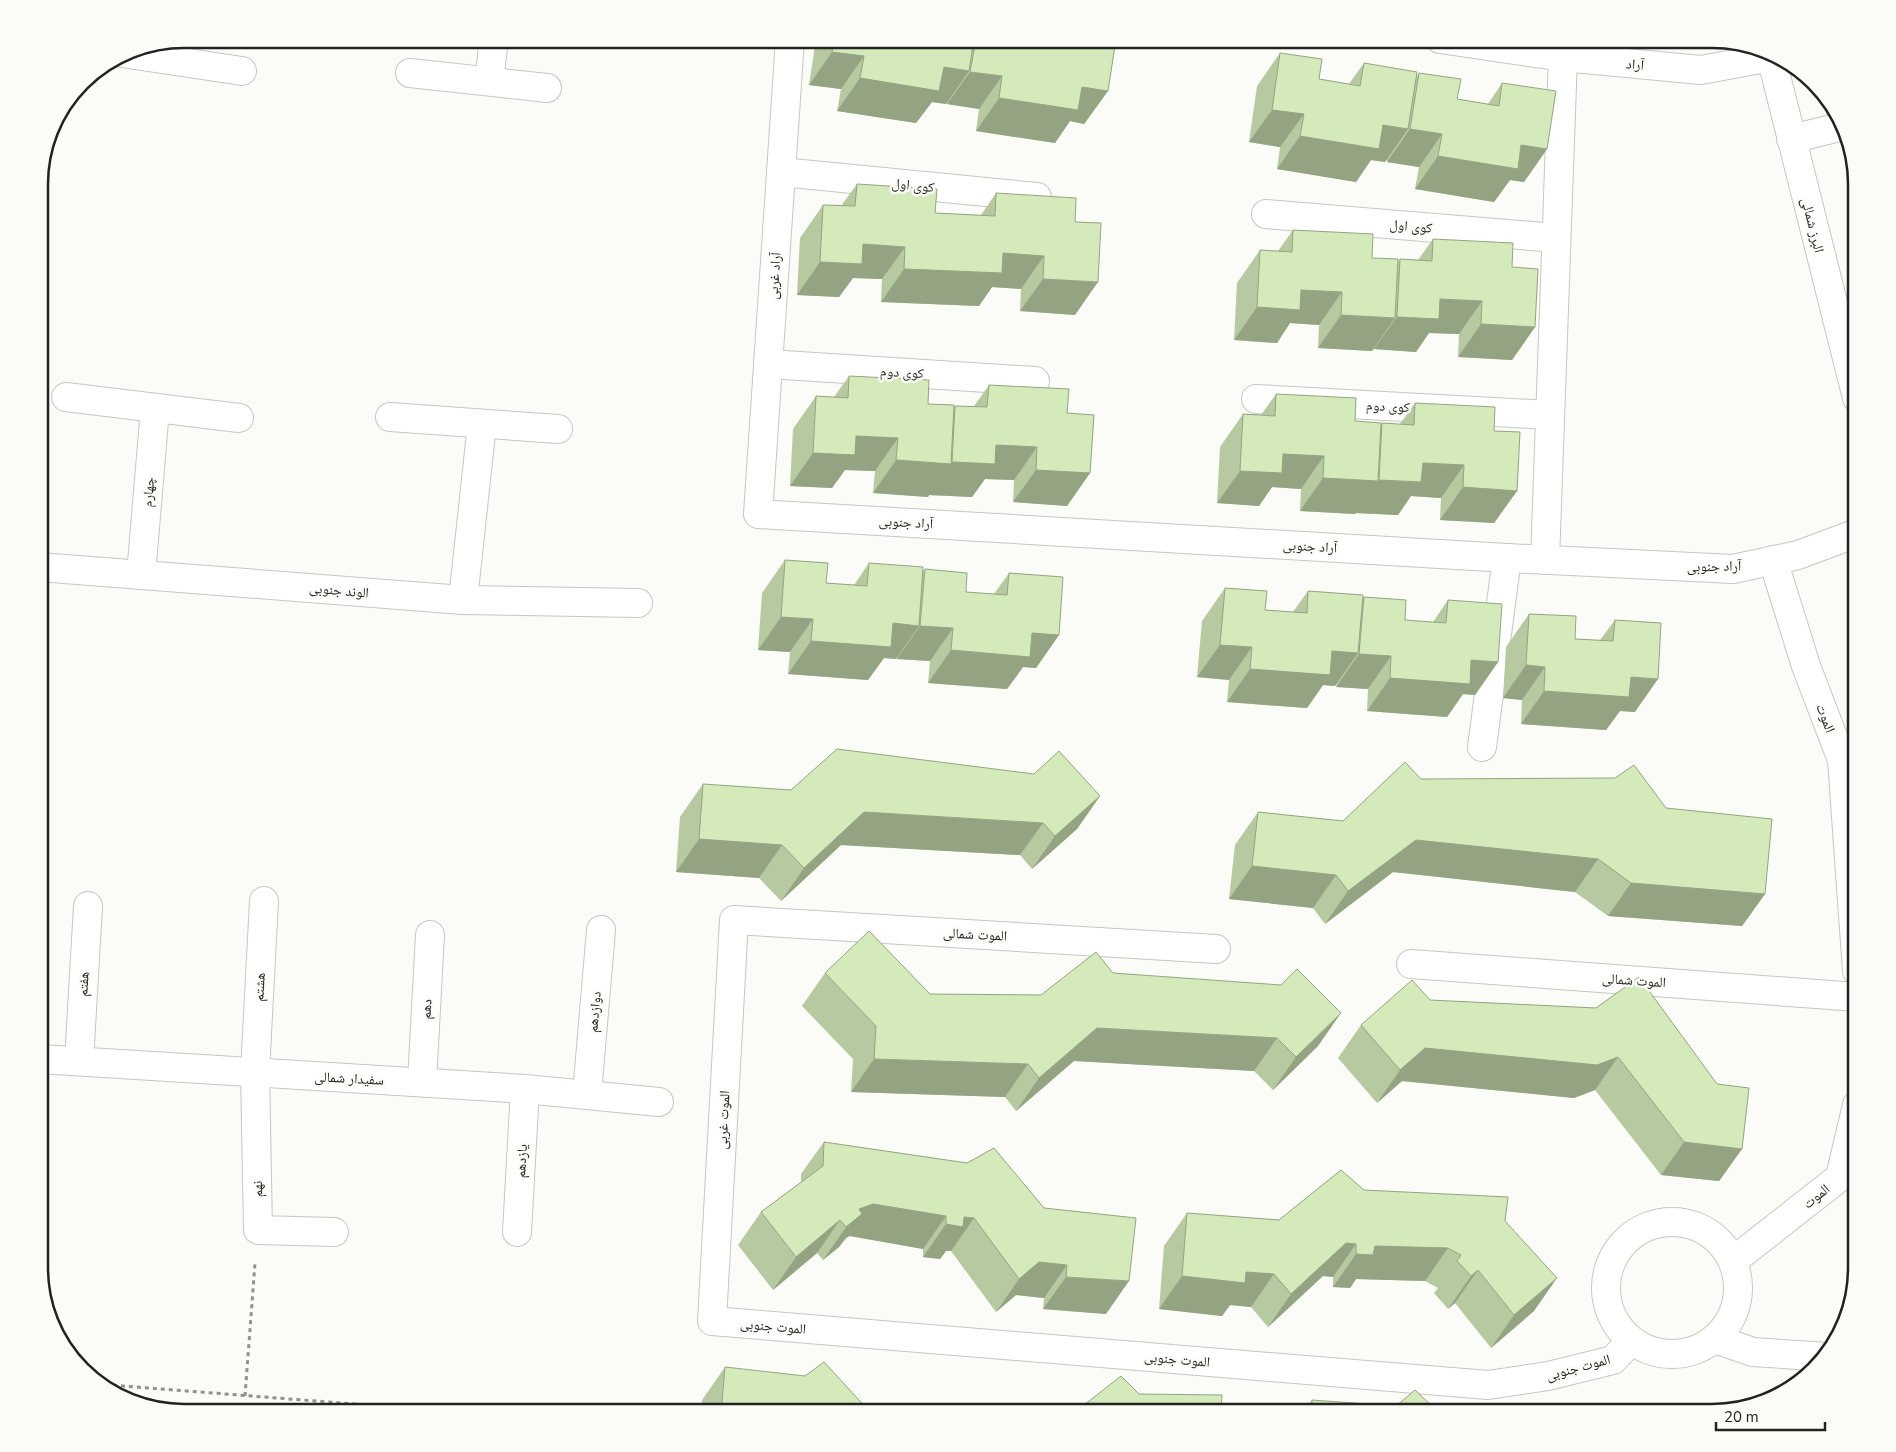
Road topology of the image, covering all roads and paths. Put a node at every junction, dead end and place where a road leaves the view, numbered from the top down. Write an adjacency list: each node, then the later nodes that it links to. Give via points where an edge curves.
1 (493, 47): 11 (street)
2 (789, 47): 15 (street, آراد غربی)
3 (1498, 47): 6 (street, آراد)
4 (164, 51): 5 (street); 9 (street)
5 (149, 52)
6 (1563, 56): 7 (street, آراد, via 1701,70); 18 (street)
7 (1760, 56)
8 (1772, 61): 14 (street, البرز شمالی)
9 (242, 71)
10 (410, 73): 11 (street)
11 (489, 82): 12 (street)
12 (547, 88)
13 (1837, 128): 14 (street)
14 (1791, 139): 19 (street, البرز شمالی)
15 (781, 172): 16 (street, کوی اول); 20 (street, آراد غربی)
16 (1046, 198)
17 (1266, 214): 18 (street, کوی اول)
18 (1556, 238): 25 (street)
19 (1848, 363)
20 (768, 364): 21 (street, کوی دوم); 30 (street, آراد غربی)
21 (1035, 380)
22 (66, 397): 24 (street)
23 (1256, 399): 25 (street, کوی دوم)
24 (155, 409): 27 (street); 36 (street, چهارم)
25 (1550, 415): 33 (street)
26 (390, 417): 28 (street)
27 (239, 418)
28 (482, 424): 29 (street); 37 (street)
29 (558, 429)
30 (758, 514): 32 (street, آراد جنوبی)
31 (1848, 536): 34 (street, آراد جنوبی, via 1798,555)
32 (1507, 558): 33 (street, آراد جنوبی); 39 (street)
33 (1545, 560): 34 (street, آراد جنوبی, via 1734,568)
34 (1772, 560): 40 (street, الموت, via 1806,666 1842,760)
35 (48, 568): 36 (street, الوند جنوبی)
36 (141, 575): 37 (street, الوند جنوبی)
37 (463, 600): 38 (street, الوند جنوبی)
38 (638, 603)
39 (1482, 747)
40 (1848, 844)
41 (264, 901): 51 (street, هشتم)
42 (88, 906): 50 (street, هفتم)
43 (734, 920): 46 (street, الموت شمالی); 61 (street, الموت غربی)
44 (601, 930): 54 (street, دوازدهم)
45 (430, 935): 52 (street, دهم)
46 (1216, 949)
47 (1411, 964): 48 (street, الموت شمالی)
48 (1848, 996)
49 (48, 1059): 50 (street, سفیدار شمالی)
50 (79, 1061): 51 (street, سفیدار شمالی)
51 (255, 1072): 52 (street, سفیدار شمالی); 57 (street, نهم)
52 (422, 1082): 53 (street, سفیدار شمالی)
53 (525, 1089): 54 (street, سفیدار شمالی); 59 (street, یازدهم)
54 (587, 1094): 55 (street, سفیدار شمالی)
55 (659, 1102)
56 (1848, 1143): 60 (street, الموت, via 1840,1177)
57 (258, 1230): 58 (street); 66 (path)
58 (334, 1232)
59 (517, 1232)
60 (1733, 1261): 62 (street, via 1739,1282 1737,1303 1729,1323); 63 (street, via 1721,1243 1704,1229 1683,1222 1661,1222 1640,1229 1622,1243 1610,1261 1605,1282 1607,1304 1616,1325)
61 (712, 1321): 63 (street, الموت جنوبی, via 1488,1385 1548,1376 1613,1360)
62 (1715, 1339): 63 (street, via 1696,1350 1673,1355 1651,1351); 64 (street, via 1753,1352)
63 (1631, 1341)
64 (1816, 1356)
65 (114, 1385): 66 (path)
66 (245, 1396): 67 (path)
67 (351, 1404)

